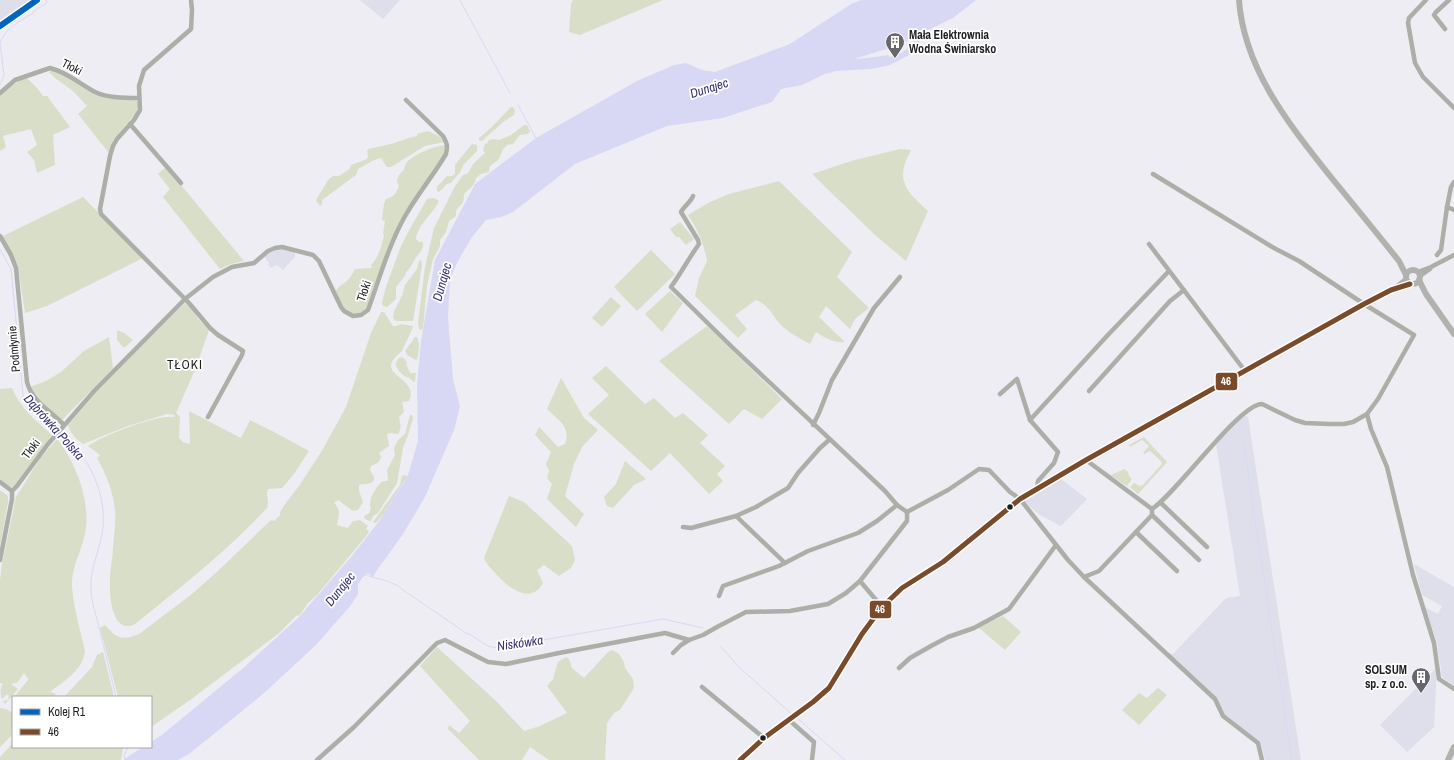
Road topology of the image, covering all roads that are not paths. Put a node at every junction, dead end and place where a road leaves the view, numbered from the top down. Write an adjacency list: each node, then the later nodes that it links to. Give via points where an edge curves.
1 (191, 0): 7 (street, via 191,29 144,70)
2 (1238, 0): 23 (main road, via 1252,55 1278,107)
3 (1426, 0): 9 (street, via 1409,18 1408,23 1415,62 1423,77)
4 (1449, 0): 5 (street, via 1434,15)
5 (1445, 30)
6 (0, 93): 7 (street, Tłoki, via 15,80 50,68 101,94)
7 (138, 98): 10 (street, via 140,110)
8 (406, 100): 25 (street, Tłoki, via 443,136 448,148 397,232 365,313 353,316 344,311 319,261 313,255 282,247 268,251 254,263 226,269)
9 (1454, 108)
10 (130, 124): 12 (street); 25 (street, via 113,146 101,214)
11 (1153, 174): 26 (street, via 1299,261)
12 (181, 182)
13 (1454, 182): 15 (street)
14 (693, 196): 34 (street, via 681,212 699,244 671,287)
15 (1447, 207): 16 (street); 19 (street, via 1441,250)
16 (1454, 210)
17 (0, 236): 35 (street, Podmłynie, via 16,268 29,389)
18 (1149, 244): 21 (street)
19 (1437, 255)
20 (1454, 255): 23 (street)
21 (1169, 271): 24 (street); 33 (street)
22 (900, 277): 34 (street, via 874,308 832,380)
23 (1413, 278): 26 (street); 27 (main road)
24 (1184, 290): 28 (street); 29 (street, via 1170,301)
25 (185, 299): 32 (street, via 214,331 243,351); 35 (street, Tłoki)
26 (1364, 304): 28 (street); 31 (street, via 1414,335)
27 (1454, 334)
28 (1245, 371): 37 (street)
29 (1089, 391)
30 (1000, 394): 33 (street, via 1016,379)
31 (1367, 414): 42 (street, via 1344,424 1311,424 1258,404 1240,417); 64 (street, via 1387,467 1413,575 1434,643 1439,679)
32 (208, 417)
33 (1030, 420): 39 (street, via 1058,452 1054,463 1038,481)
34 (813, 425): 36 (street)
35 (63, 426): 40 (street, Tłoki)
36 (829, 440): 43 (street); 47 (street, via 798,473 788,488)
37 (1086, 460): 39 (street); 44 (street)
38 (0, 482): 40 (street)
39 (1037, 488): 41 (street)
40 (12, 491): 52 (street)
41 (1020, 499): 45 (street, via 989,470 979,469 948,490); 50 (street); 59 (street, via 943,562 902,588)
42 (1162, 503): 44 (street); 51 (street)
43 (897, 505): 45 (street); 54 (street, via 858,533 808,551)
44 (1152, 509): 46 (street)
45 (907, 512): 57 (street, via 907,521)
46 (1152, 515): 49 (street); 53 (street)
47 (736, 516): 48 (street, via 691,528); 54 (street)
48 (683, 527)
49 (1136, 532): 55 (street); 56 (street, via 1099,571)
50 (1056, 545): 56 (street); 62 (street, via 1009,609 974,628 931,646 910,658)
51 (1207, 547)
52 (0, 560)
53 (1199, 560)
54 (785, 563): 58 (street, via 723,586)
55 (1177, 571)
56 (1084, 577): 71 (street, via 1214,699 1223,716 1258,744)
57 (860, 581): 59 (street); 60 (street, via 828,604 790,611 746,612)
58 (719, 596)
59 (882, 607): 65 (street, via 833,682 822,695)
60 (689, 640): 61 (street); 68 (street, via 665,634 506,664 488,662 445,640 437,643 372,710)
61 (674, 653)
62 (899, 668)
63 (702, 687): 66 (street)
64 (1454, 689)
65 (790, 719): 66 (street); 70 (street, via 814,742)
66 (764, 738): 69 (street)
67 (1454, 747): 72 (main road)
68 (317, 760)
69 (740, 760)
70 (812, 760)
71 (1262, 760)
72 (1448, 760)

